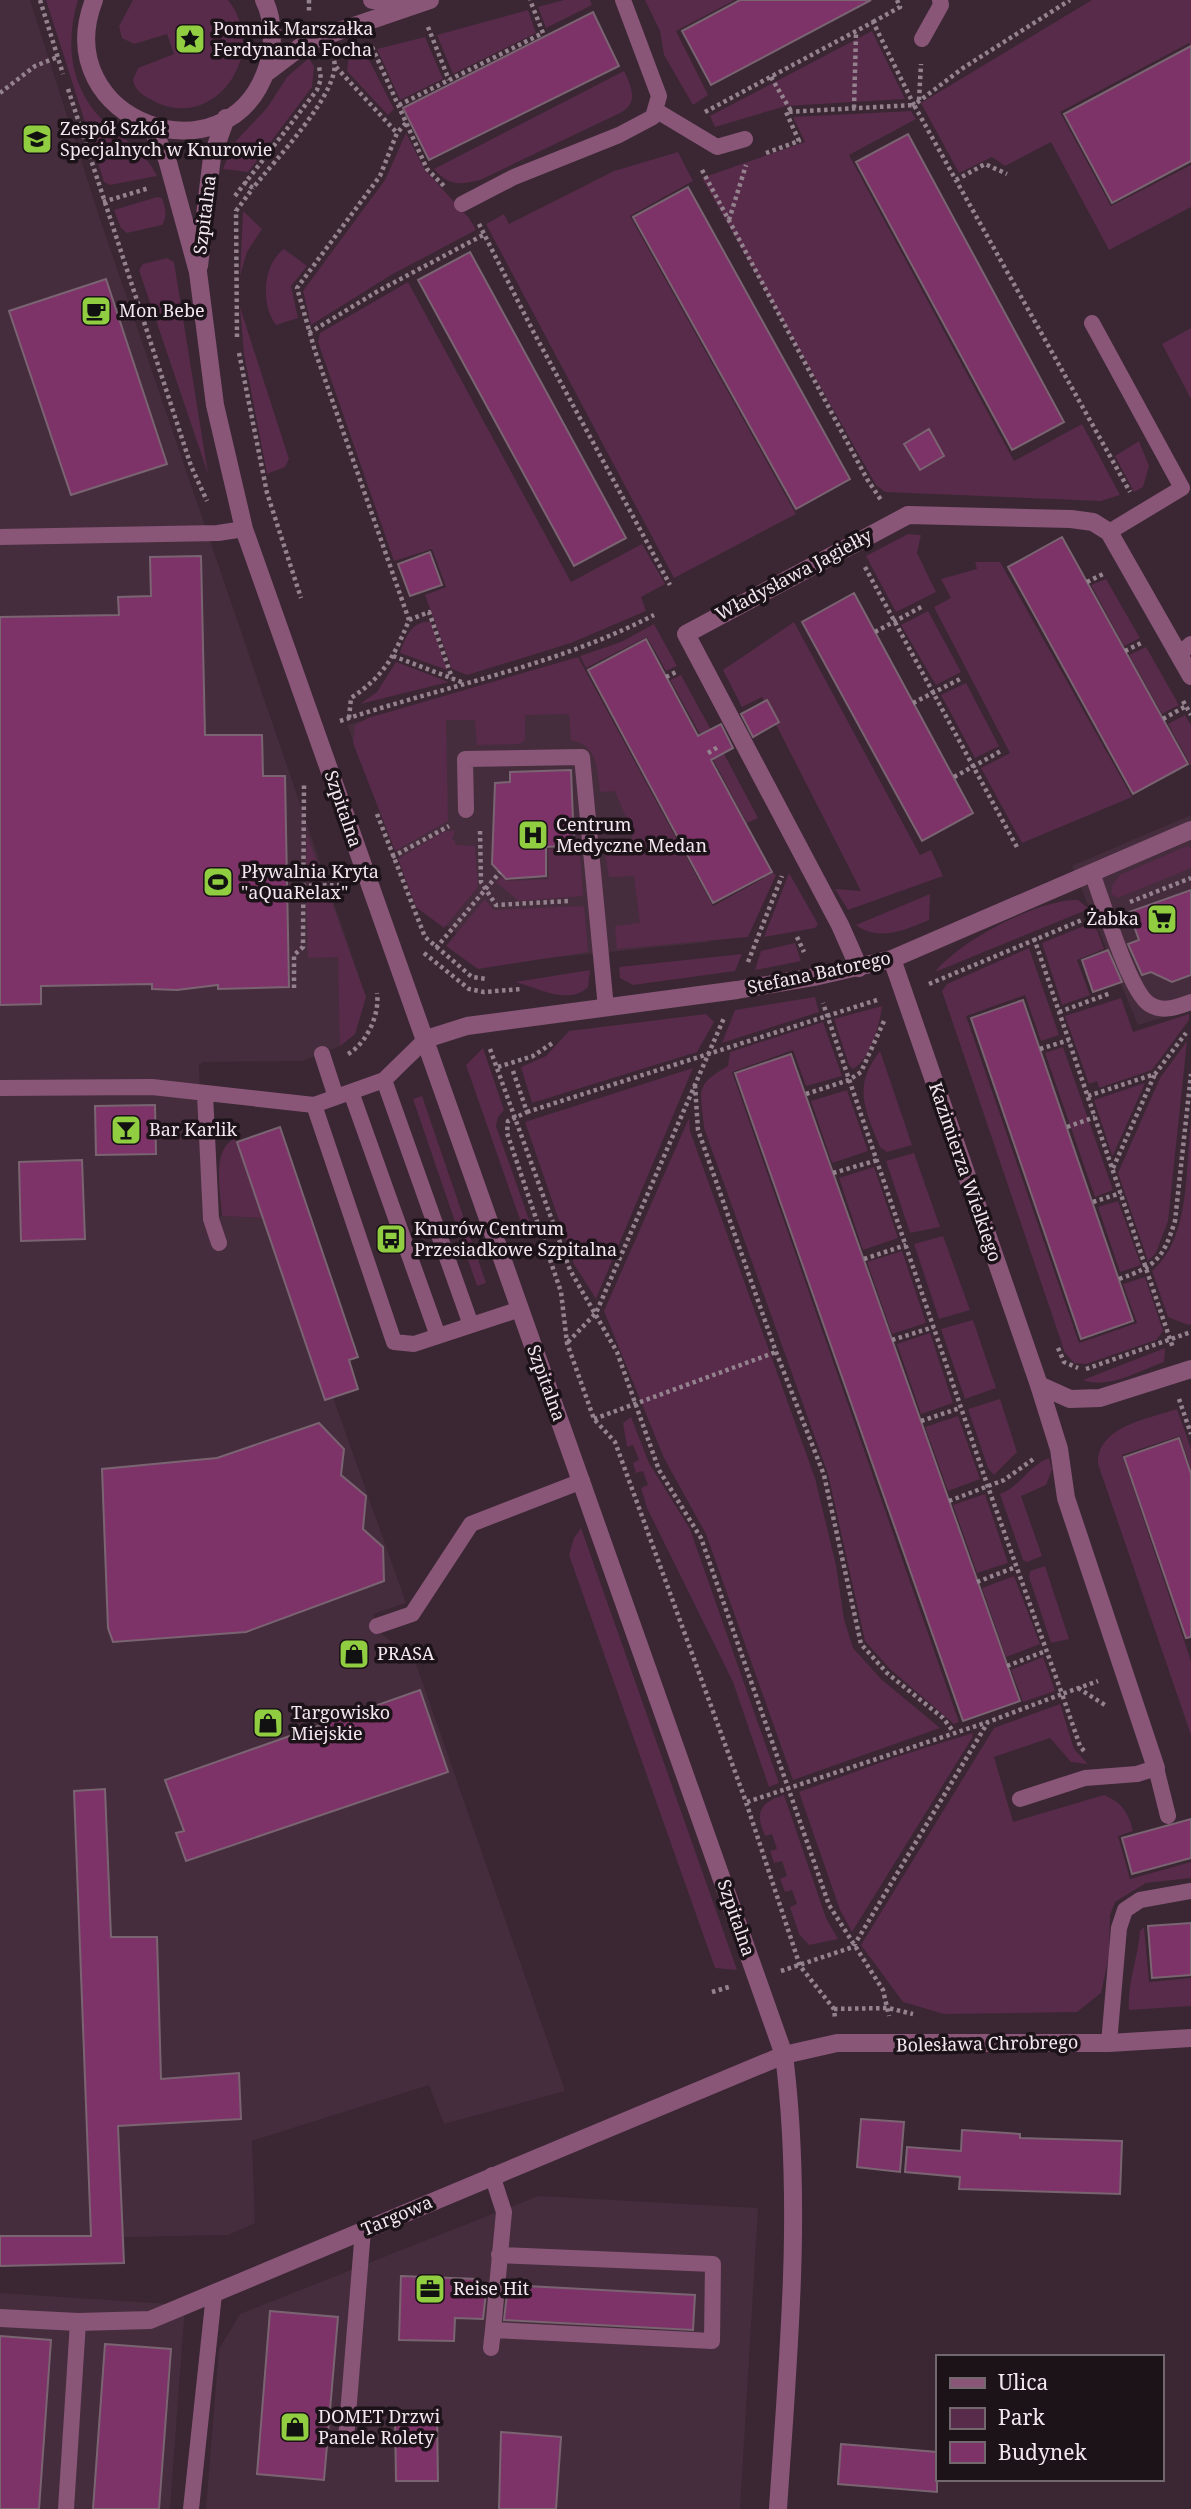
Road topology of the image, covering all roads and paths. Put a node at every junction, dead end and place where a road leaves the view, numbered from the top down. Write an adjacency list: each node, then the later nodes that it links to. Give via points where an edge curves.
1 (94, 0): 30 (street, via 86,36 93,75 118,108)
2 (264, 0): 19 (street, via 272,35)
3 (309, 0): 15 (path)
4 (372, 0): 10 (street)
5 (530, 0): 21 (path, via 543,33)
6 (623, 0): 26 (lane, via 659,96)
7 (897, 0): 11 (path, via 900,7)
8 (940, 0): 14 (lane)
9 (1070, 0): 23 (path)
10 (425, 1): 15 (street)
11 (873, 22): 13 (path); 23 (path)
12 (428, 27): 21 (path)
13 (856, 31): 20 (path); 25 (path)
14 (922, 39): 23 (path)
15 (314, 40): 19 (street, via 292,51); 37 (path, via 320,85)
16 (371, 43): 24 (path)
17 (58, 57): 22 (path, via 35,66)
18 (335, 66): 31 (path)
19 (265, 74): 28 (street, via 250,99)
20 (771, 78): 27 (path); 32 (path, via 706,111)
21 (449, 80): 24 (path)
22 (0, 93)
23 (917, 103): 25 (path); 35 (path)
24 (399, 105): 29 (path)
25 (855, 108): 27 (path)
26 (657, 111): 32 (lane); 38 (lane, via 627,131 525,172)
27 (790, 111): 33 (path, via 786,112 799,141 754,158)
28 (226, 118): 30 (street, via 190,130); 41 (street, Szpitalna, via 212,157)
29 (407, 123): 31 (path); 38 (path, via 427,169)
30 (151, 127): 41 (street, Szpitalna, via 167,159)
31 (397, 133): 43 (path, via 380,176 297,288)
32 (693, 134): 33 (lane, via 717,147); 39 (path, via 690,147)
33 (748, 145): 39 (path)
34 (1007, 174): 35 (path, via 985,164)
35 (956, 180): 44 (path)
36 (253, 188): 55 (path, via 236,211 237,338 267,492)
37 (232, 200)
38 (462, 204): 40 (path)
39 (729, 220): 45 (path)
40 (485, 234): 43 (path); 53 (path)
41 (198, 272): 47 (street, Szpitalna, via 215,405)
42 (1093, 323): 48 (lane, via 1182,488)
43 (309, 333): 57 (path)
44 (1130, 494)
45 (884, 504)
46 (0, 527): 49 (lane)
47 (244, 529): 49 (lane); 118 (street, Szpitalna)
48 (1110, 532): 50 (street, Władysława Jagiełły, via 1084,521 908,515); 61 (street)
49 (0, 537)
50 (851, 545): 58 (path); 103 (street, Władysława Jagiełły, via 686,634)
51 (1107, 572): 52 (path)
52 (1087, 582)
53 (670, 585)
54 (923, 606): 58 (path)
55 (305, 612)
56 (654, 615): 67 (path, via 576,650)
57 (409, 620): 63 (path); 65 (path, via 429,612)
58 (894, 621): 59 (path); 68 (path)
59 (875, 632)
60 (1147, 640): 62 (path)
61 (1185, 649): 64 (street)
62 (1125, 651)
63 (393, 656): 65 (path); 72 (path, via 375,682 351,698)
64 (1191, 676)
65 (452, 678): 67 (path)
66 (962, 678): 68 (path)
67 (465, 683): 72 (path)
68 (933, 692): 69 (path); 77 (path)
69 (913, 704)
70 (1186, 706): 73 (path)
71 (335, 712): 74 (path)
72 (349, 718): 74 (path)
73 (1163, 719)
74 (338, 722): 75 (path)
75 (346, 733)
76 (1000, 751): 77 (path)
77 (973, 766): 78 (path); 84 (path)
78 (954, 777)
79 (304, 783): 91 (path)
80 (374, 807): 85 (path)
81 (462, 817): 85 (path); 94 (lane, via 465,758 582,757)
82 (480, 823): 93 (path)
83 (1191, 830): 89 (street, Stefana Batorego)
84 (1018, 849)
85 (393, 857): 86 (path); 99 (path, via 425,937)
86 (385, 860)
87 (500, 872): 93 (path)
88 (784, 873): 110 (path)
89 (1092, 873): 95 (lane); 101 (street, Stefana Batorego)
90 (1191, 878): 95 (path)
91 (302, 886): 92 (path); 108 (path, via 303,947 294,956)
92 (339, 886)
93 (484, 890): 94 (path, via 496,905); 99 (path)
94 (596, 900): 114 (lane)
95 (1106, 911): 97 (path); 107 (lane)
96 (797, 937): 104 (path)
97 (1034, 938): 106 (path); 115 (path)
98 (415, 945): 102 (path)
99 (436, 948): 100 (path)
100 (442, 953): 102 (path); 105 (path, via 475,980)
101 (892, 959): 103 (street, Stefana Batorego); 112 (street, Kazimierza Wielkiego)
102 (434, 963): 109 (path)
103 (859, 968): 104 (street, Stefana Batorego)
104 (814, 977): 110 (street, Stefana Batorego); 116 (path)
105 (487, 979)
106 (932, 982): 111 (path); 112 (path)
107 (1134, 985): 113 (lane, via 1148,1004 1168,1010); 115 (path)
108 (294, 988)
109 (470, 989)
110 (737, 990): 114 (street, Stefana Batorego); 123 (path)
111 (934, 990)
112 (895, 996): 116 (path); 128 (path, via 861,1072); 162 (street, Kazimierza Wielkiego)
113 (1191, 1002)
114 (606, 1008): 118 (street, Stefana Batorego, via 467,1026)
115 (1059, 1012): 119 (path)
116 (827, 1015): 123 (path); 128 (path)
117 (1191, 1027): 125 (path)
118 (426, 1039): 127 (lane); 150 (street, Szpitalna)
119 (1069, 1040): 121 (path); 134 (path)
120 (491, 1049): 137 (path)
121 (1040, 1049)
122 (322, 1054): 132 (lane)
123 (707, 1055): 129 (path); 136 (path)
124 (513, 1072): 136 (path)
125 (1155, 1074): 134 (path); 141 (path)
126 (1191, 1074): 148 (path, via 1175,1222 1161,1257)
127 (384, 1080): 132 (lane); 152 (lane)
128 (849, 1080): 133 (path); 140 (path)
129 (695, 1085): 151 (path); 160 (path, via 698,1130)
130 (0, 1088): 131 (lane, via 129,1086)
131 (205, 1094): 135 (lane); 145 (lane, via 211,1219)
132 (343, 1094): 135 (lane); 155 (lane)
133 (806, 1094)
134 (1088, 1096): 138 (path)
135 (314, 1105): 155 (lane, via 394,1342 414,1344)
136 (527, 1112): 137 (path)
137 (515, 1116): 151 (path, via 570,1270); 159 (path, via 508,1121 507,1133 561,1292)
138 (1095, 1117): 139 (path); 141 (path)
139 (1066, 1127)
140 (878, 1160): 142 (path); 146 (path)
141 (1113, 1168): 143 (path)
142 (834, 1173)
143 (1121, 1193): 144 (path); 148 (path)
144 (1093, 1202)
145 (219, 1243)
146 (906, 1245): 147 (path); 153 (path)
147 (864, 1259)
148 (1147, 1269): 149 (path); 157 (path)
149 (1119, 1279)
150 (520, 1309): 152 (lane); 169 (street, Szpitalna)
151 (596, 1313): 159 (path); 163 (path)
152 (471, 1325): 155 (lane)
153 (933, 1326): 158 (path); 164 (path)
154 (1191, 1332): 157 (path)
155 (438, 1336)
156 (1053, 1336): 157 (path, via 1065,1362 1085,1369)
157 (1172, 1339): 161 (path)
158 (892, 1340)
159 (567, 1343): 165 (path)
160 (776, 1352): 163 (path); 180 (path, via 824,1475 860,1644)
161 (1183, 1372): 162 (street, via 1100,1398 1070,1399); 167 (path, via 1180,1401)
162 (1039, 1385): 168 (street, Kazimierza Wielkiego)
163 (636, 1403): 165 (path); 183 (path, via 659,1470 701,1538)
164 (960, 1408): 166 (path); 170 (path)
165 (594, 1419): 185 (path, via 615,1442)
166 (921, 1421)
167 (1191, 1434)
168 (1059, 1450): 170 (path, via 1029,1460); 177 (street, Kazimierza Wielkiego, via 1066,1498)
169 (582, 1481): 174 (lane, via 471,1524 412,1614); 194 (street, Szpitalna)
170 (988, 1487): 171 (path); 172 (path)
171 (949, 1500)
172 (1016, 1567): 173 (path); 175 (path)
173 (977, 1581)
174 (377, 1626)
175 (1046, 1651): 176 (path); 178 (path)
176 (1007, 1665)
177 (1126, 1671): 178 (path); 181 (street, Kazimierza Wielkiego)
178 (1062, 1694): 179 (path); 182 (path, via 1080,1746 1110,1769)
179 (988, 1721): 180 (path); 188 (path)
180 (953, 1731): 183 (path)
181 (1156, 1768): 182 (lane); 186 (lane)
182 (1112, 1776): 184 (lane, via 1084,1778)
183 (786, 1788): 185 (path); 188 (path, via 829,1905)
184 (1020, 1799)
185 (747, 1802): 189 (path)
186 (1168, 1816)
187 (1191, 1891): 192 (lane, via 1140,1900 1125,1910 1119,1928)
188 (853, 1947): 189 (path); 193 (path, via 883,1990)
189 (800, 1966): 191 (path, via 834,2010)
190 (1191, 2038): 192 (street, Bolesława Chrobrego)
191 (837, 2043): 193 (street, Bolesława Chrobrego); 194 (street, Bolesława Chrobrego)
192 (1109, 2043): 193 (street, Bolesława Chrobrego)
193 (891, 2045)
194 (784, 2056): 195 (street, Targowa); 206 (street, Szpitalna, via 793,2168 791,2297)
195 (492, 2175): 196 (street, Targowa); 197 (lane, via 504,2212)
196 (363, 2230): 198 (street, Targowa); 203 (lane)
197 (499, 2255): 201 (lane); 201 (lane, via 713,2264 712,2341)
198 (214, 2294): 200 (street, Targowa, via 141,2322); 205 (lane)
199 (0, 2318): 200 (street, Targowa)
200 (78, 2322): 204 (lane)
201 (493, 2330): 202 (lane)
202 (491, 2348)
203 (346, 2439)
204 (65, 2509)
205 (191, 2509)
206 (778, 2509)

